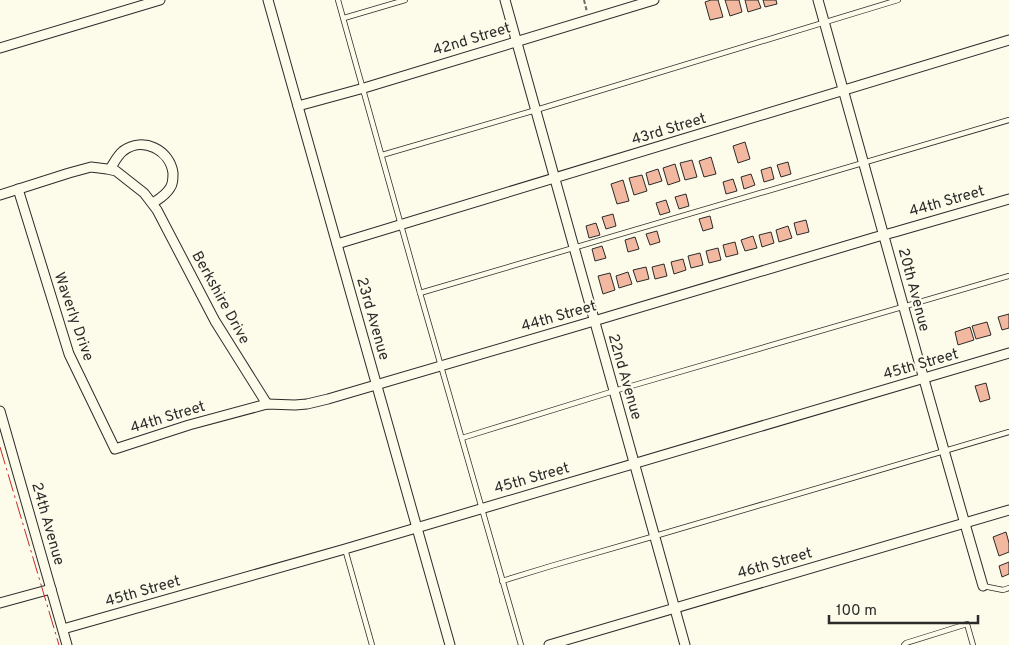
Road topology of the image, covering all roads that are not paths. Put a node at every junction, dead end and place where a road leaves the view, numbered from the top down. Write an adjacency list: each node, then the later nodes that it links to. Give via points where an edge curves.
1 (160, 0): 13 (street)
2 (268, 0): 16 (street, 23rd Avenue)
3 (338, 0): 9 (lane)
4 (405, 0): 9 (lane)
5 (505, 0): 12 (street, 22nd Avenue)
6 (654, 0): 12 (street, 42nd Street)
7 (818, 0): 10 (street, 20th Avenue)
8 (898, 0): 10 (lane)
9 (344, 18): 14 (lane)
10 (824, 23): 15 (street, 20th Avenue); 17 (lane)
11 (1009, 40): 15 (street, 43rd Street)
12 (516, 41): 14 (street, 42nd Street); 17 (street, 22nd Avenue)
13 (0, 48)
14 (364, 88): 16 (street, 42nd Street); 19 (lane)
15 (843, 91): 20 (street, 20th Avenue); 22 (street, 43rd Street)
16 (298, 106): 29 (street, 23rd Avenue)
17 (536, 110): 19 (lane); 22 (street, 22nd Avenue)
18 (1009, 120): 20 (lane)
19 (382, 155): 27 (lane)
20 (863, 163): 28 (street, 20th Avenue); 30 (lane)
21 (110, 170): 23 (street, Berkshire Drive, via 83,168); 26 (street, Berkshire Drive, via 116,171); 26 (street, via 119,155 132,146 146,145 162,153 171,167 172,187)
22 (555, 179): 27 (street, 43rd Street); 30 (street, 22nd Avenue)
23 (18, 189): 24 (street, Berkshire Drive); 45 (street, Waverly Drive, via 69,354)
24 (0, 194)
25 (1009, 199): 28 (street, 44th Street)
26 (153, 203): 40 (street, Berkshire Drive, via 215,322)
27 (401, 225): 29 (street, 43rd Street); 32 (lane)
28 (884, 235): 33 (street, 20th Avenue); 34 (street, 44th Street)
29 (337, 244): 38 (street, 23rd Avenue)
30 (574, 249): 32 (lane); 34 (street, 22nd Avenue)
31 (1009, 276): 33 (lane)
32 (420, 293): 36 (lane)
33 (903, 308): 37 (street, 20th Avenue); 39 (lane)
34 (594, 321): 36 (street, 44th Street); 39 (street, 22nd Avenue)
35 (1009, 353): 37 (street, 45th Street)
36 (441, 366): 38 (street, 44th Street); 44 (lane)
37 (923, 378): 46 (street, 20th Avenue); 47 (street, 45th Street)
38 (376, 384): 40 (street, 44th Street, via 307,404); 51 (street, 23rd Avenue)
39 (614, 391): 44 (lane); 47 (street, 22nd Avenue)
40 (266, 404): 45 (street, 44th Street)
41 (0, 411): 43 (street, 24th Avenue)
42 (1009, 432): 46 (lane)
43 (4, 437): 57 (street, 24th Avenue)
44 (462, 438): 48 (lane)
45 (115, 449)
46 (943, 451): 50 (street, 20th Avenue); 52 (lane)
47 (635, 464): 48 (street, 45th Street); 52 (street, 22nd Avenue)
48 (482, 508): 51 (street, 45th Street); 54 (lane)
49 (1009, 510): 50 (street, 46th Street)
50 (964, 523): 55 (street, 20th Avenue); 59 (street, 46th Street)
51 (417, 528): 53 (street, 45th Street); 63 (street, 23rd Avenue)
52 (654, 536): 54 (lane); 59 (street, 22nd Avenue)
53 (345, 549): 60 (street, 45th Street); 62 (lane)
54 (502, 581): 64 (lane)
55 (983, 586): 56 (lane)
56 (1009, 588)
57 (51, 589): 58 (street); 60 (street, 24th Avenue)
58 (0, 603)
59 (674, 608): 65 (street, 46th Street); 66 (street, 22nd Avenue)
60 (63, 629): 61 (street, 24th Avenue)
61 (67, 645)
62 (372, 645)
63 (450, 645)
64 (521, 645)
65 (549, 645)
66 (685, 645)
67 (904, 645): 68 (lane, via 967,624)
68 (973, 645)

